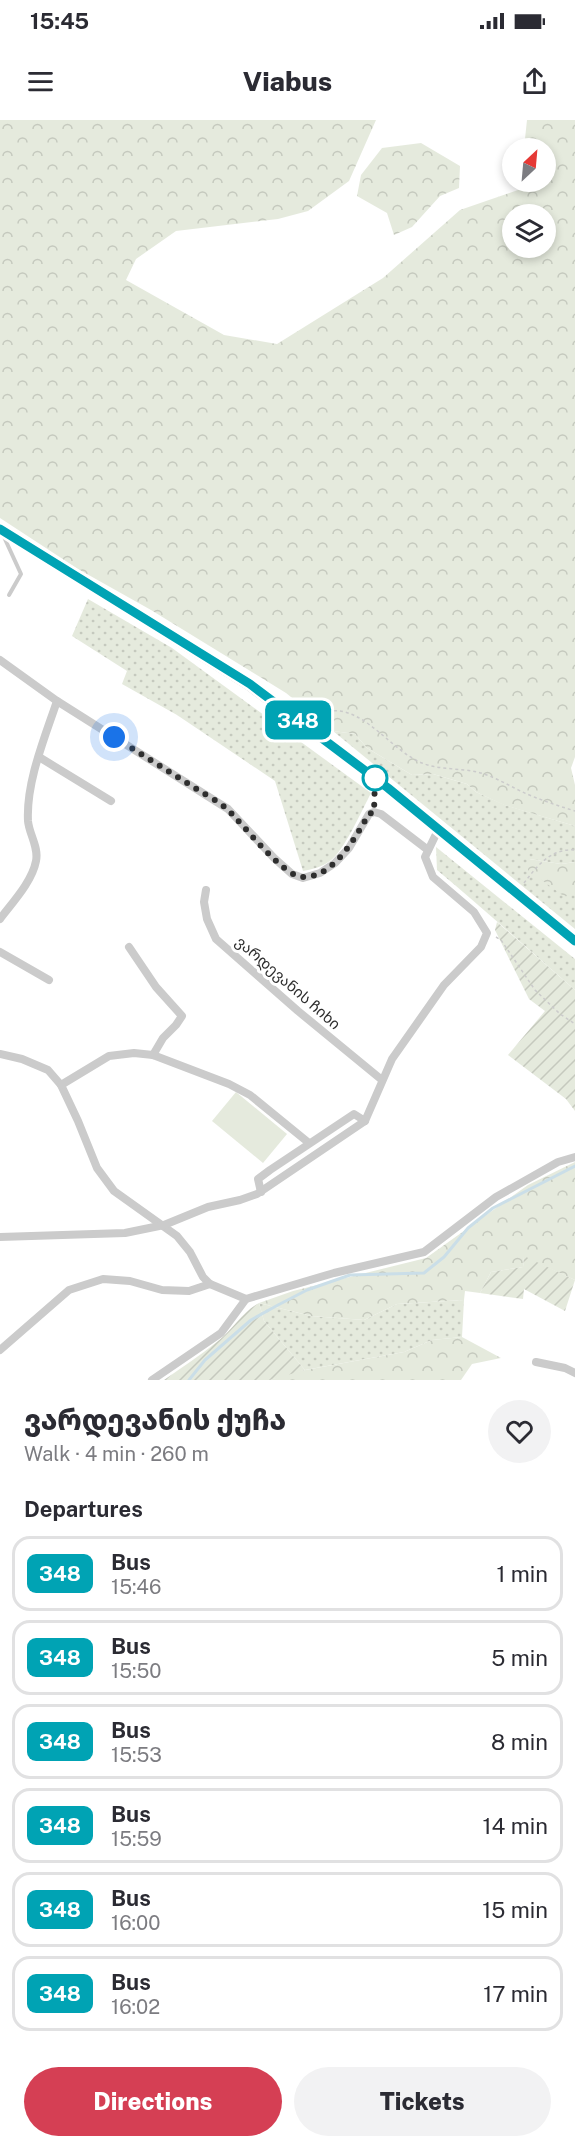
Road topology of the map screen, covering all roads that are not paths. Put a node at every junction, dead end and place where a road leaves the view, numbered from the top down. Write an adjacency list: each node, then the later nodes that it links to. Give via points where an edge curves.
1 (1, 530): 2 (lane, via 21,574); 7 (highway, via 250,684)
2 (9, 595)
3 (0, 660): 4 (street)
4 (57, 701): 5 (street); 8 (street, via 228,809 292,874 303,878 335,863 374,812)
5 (39, 757): 6 (street); 10 (street, via 28,822 36,861)
6 (111, 801)
7 (438, 830): 8 (street); 11 (highway)
8 (428, 850): 17 (street, via 425,857 433,877 474,912 488,933 481,947 444,985 392,1059)
9 (206, 890): 17 (street, ვარდევანის ჩიხი, via 207,919 216,939)
10 (0, 920)
11 (575, 941)
12 (129, 947): 16 (street, via 182,1016)
13 (0, 952): 14 (street)
14 (49, 980)
15 (0, 1054): 18 (street, via 48,1070)
16 (153, 1055): 18 (street, via 109,1056); 20 (street, via 250,1095)
17 (382, 1080): 19 (street)
18 (61, 1085): 23 (street, via 97,1168 114,1191)
19 (365, 1121): 20 (street, via 354,1114); 22 (street)
20 (309, 1143): 22 (street, via 258,1179)
21 (575, 1157): 26 (street, via 558,1162 496,1197 424,1252)
22 (261, 1192): 23 (street)
23 (164, 1225): 24 (street, via 125,1233); 25 (street, via 190,1252)
24 (0, 1237)
25 (210, 1284): 26 (street); 27 (street, via 189,1291 162,1290 103,1279 69,1290)
26 (246, 1299): 30 (street, via 221,1333)
27 (0, 1350)
28 (536, 1362): 29 (street)
29 (575, 1373)
30 (152, 1380)

